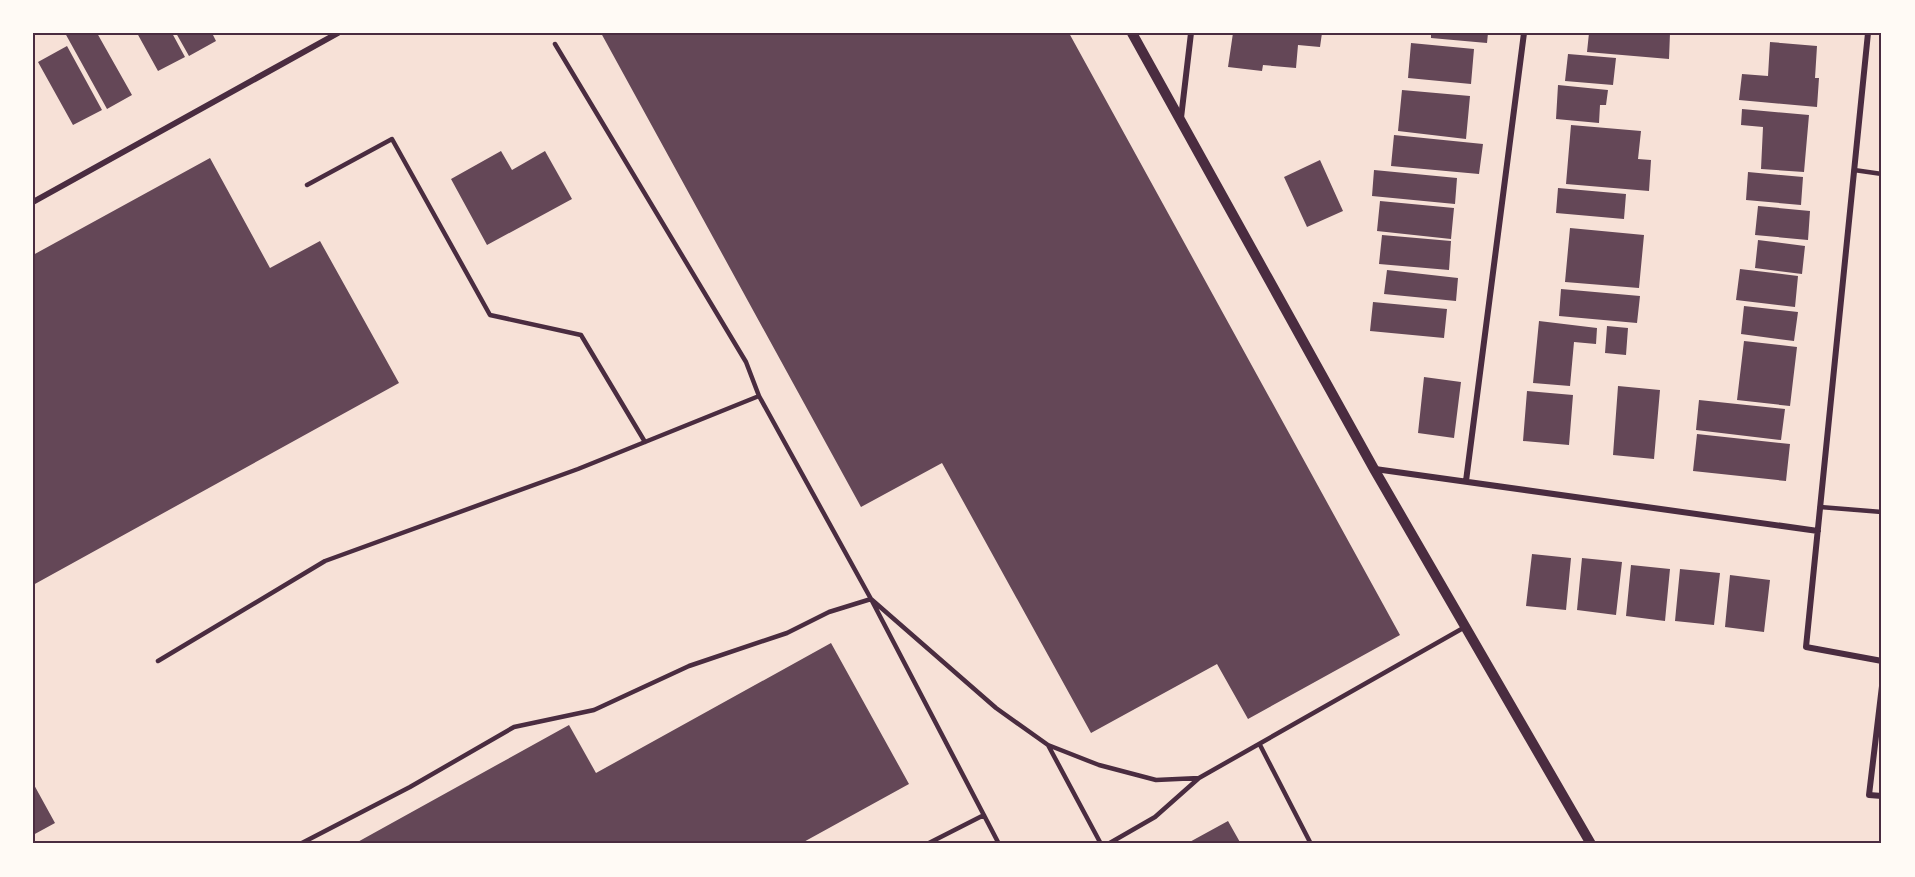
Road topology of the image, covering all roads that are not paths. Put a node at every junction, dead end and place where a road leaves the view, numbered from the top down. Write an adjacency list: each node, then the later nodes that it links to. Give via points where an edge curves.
1 (1132, 33): 7 (street)
2 (1191, 33): 7 (street)
3 (1524, 33): 15 (street)
4 (1868, 33): 8 (street)
5 (336, 34): 11 (street)
6 (555, 44): 12 (lane, via 746,362)
7 (1181, 122): 14 (street)
8 (1854, 170): 9 (lane); 16 (street)
9 (1882, 174)
10 (307, 184): 13 (lane, via 392,139 490,315 581,335)
11 (33, 202)
12 (759, 396): 13 (lane); 19 (lane)
13 (645, 442): 21 (lane, via 325,561)
14 (1374, 469): 15 (street); 20 (street)
15 (1466, 481): 18 (street)
16 (1820, 507): 17 (lane); 18 (street)
17 (1882, 512)
18 (1818, 531): 22 (street, via 1806,647)
19 (871, 599): 24 (lane, via 996,708); 28 (lane); 29 (lane, via 829,612 788,633 689,666 594,711 514,727)
20 (1465, 627): 25 (lane); 35 (street)
21 (158, 661)
22 (1882, 661)
23 (1882, 686): 27 (street, via 1869,795)
24 (1048, 745): 26 (lane, via 1099,765 1156,780); 32 (lane)
25 (1260, 745): 26 (lane); 34 (lane)
26 (1198, 778): 33 (lane, via 1155,818)
27 (1882, 796)
28 (984, 815): 30 (lane); 31 (lane)
29 (300, 844)
30 (927, 844)
31 (999, 844)
32 (1101, 844)
33 (1108, 844)
34 (1311, 844)
35 (1591, 844)

